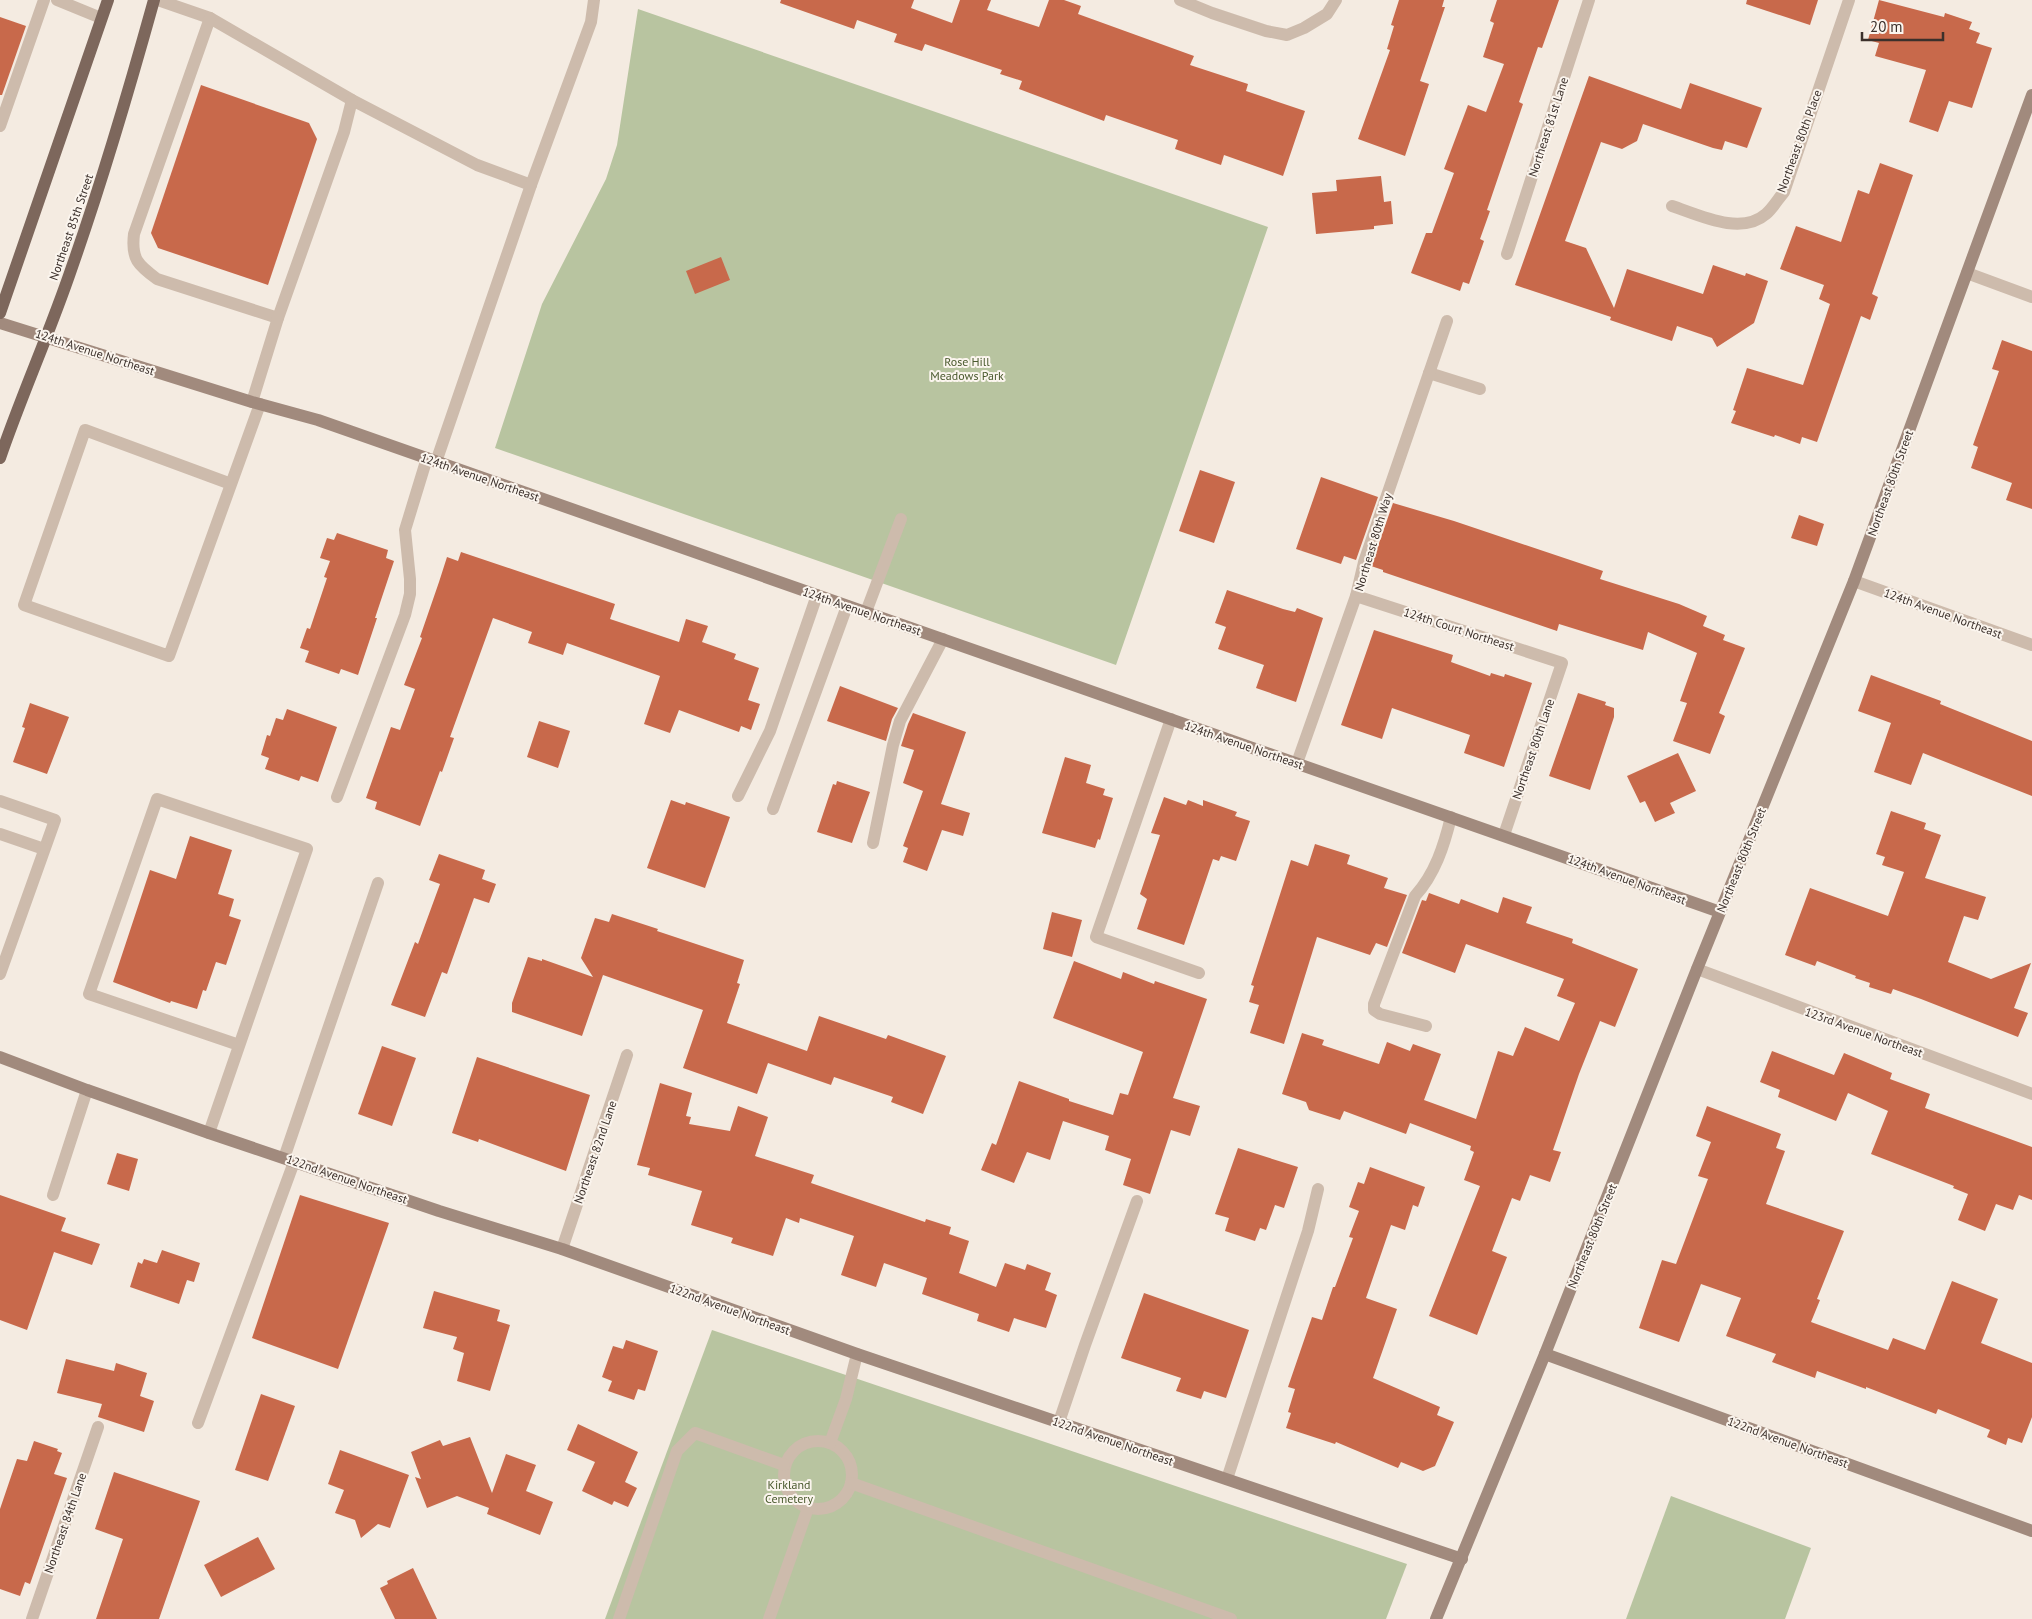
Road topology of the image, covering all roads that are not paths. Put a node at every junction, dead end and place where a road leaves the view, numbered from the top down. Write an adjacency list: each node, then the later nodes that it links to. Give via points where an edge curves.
1 (44, 0): 15 (street)
2 (56, 0): 10 (street)
3 (108, 0): 10 (main road)
4 (156, 0): 11 (street); 25 (main road, Northeast 85th Street, via 106,169)
5 (594, 0): 16 (street, via 592,22)
6 (1180, 0): 7 (street, via 1266,31 1287,35 1327,14)
7 (1336, 0)
8 (1589, 0): 18 (street, Northeast 81st Lane)
9 (1848, 0): 17 (street, Northeast 80th Place, via 1784,192 1766,214 1747,223 1720,222)
10 (101, 18): 21 (main road)
11 (210, 18): 13 (street); 22 (street, via 134,234 132,250 141,267 157,280)
12 (2032, 95): 14 (street, Northeast 80th Street)
13 (352, 100): 16 (street, via 477,165); 22 (street, via 344,132)
14 (2028, 116): 19 (street, Northeast 80th Street)
15 (0, 126)
16 (531, 184): 30 (street)
17 (1672, 206)
18 (1506, 254)
19 (1967, 273): 20 (street); 33 (street, Northeast 80th Street)
20 (2032, 297)
21 (0, 313)
22 (278, 318): 28 (street)
23 (1447, 321): 26 (street, Northeast 80th Way)
24 (0, 323): 25 (street, 124th Avenue Northeast)
25 (46, 336): 28 (street, 124th Avenue Northeast); 29 (main road, Northeast 85th Street)
26 (1429, 372): 27 (street); 35 (street, Northeast 80th Way, via 1364,562)
27 (1480, 389)
28 (256, 403): 30 (street, 124th Avenue Northeast, via 318,420); 31 (street)
29 (0, 458)
30 (432, 460): 34 (street, 124th Avenue Northeast); 44 (street, via 405,530 410,579 405,615)
31 (231, 484): 31 (street, via 169,656 24,605 85,430)
32 (901, 519): 37 (street)
33 (1854, 581): 39 (street, 124th Avenue Northeast); 53 (street, Northeast 80th Street)
34 (817, 595): 36 (street, 124th Avenue Northeast); 43 (street, via 770,730)
35 (1356, 596): 40 (street, 124th Court Northeast); 42 (street, Northeast 80th Way)
36 (847, 606): 37 (street, 124th Avenue Northeast); 46 (street)
37 (866, 612): 38 (street, 124th Avenue Northeast)
38 (943, 639): 41 (street, 124th Avenue Northeast); 50 (street, via 900,721)
39 (2032, 645)
40 (1562, 662): 49 (street, Northeast 80th Lane)
41 (1171, 719): 42 (street, 124th Avenue Northeast); 55 (street, via 1096,937)
42 (1297, 763): 47 (street, 124th Avenue Northeast)
43 (738, 796)
44 (337, 797)
45 (0, 801): 51 (street, via 55,820)
46 (773, 809)
47 (1451, 817): 49 (street, 124th Avenue Northeast); 57 (street, via 1444,844 1428,882 1415,896 1374,1004 1374,1010 1380,1014)
48 (0, 834): 51 (street)
49 (1504, 835): 53 (street, 124th Avenue Northeast)
50 (873, 844)
51 (44, 849): 56 (street)
52 (378, 883): 64 (street)
53 (1720, 912): 54 (street, Northeast 80th Street)
54 (1697, 969): 62 (street, 123rd Avenue Northeast); 70 (street, Northeast 80th Street)
55 (1199, 973)
56 (0, 974)
57 (1426, 1026)
58 (239, 1045): 58 (street, via 307,849 157,799 89,994); 63 (street)
59 (627, 1055): 68 (street, Northeast 82nd Lane)
60 (0, 1057): 61 (street, 122nd Avenue Northeast)
61 (87, 1090): 63 (street, 122nd Avenue Northeast); 66 (street)
62 (2032, 1094)
63 (209, 1132): 64 (street, 122nd Avenue Northeast)
64 (289, 1160): 68 (street, 122nd Avenue Northeast); 72 (street)
65 (1318, 1189): 76 (street, via 1308,1231)
66 (53, 1195)
67 (1137, 1201): 71 (street)
68 (562, 1249): 69 (street, 122nd Avenue Northeast)
69 (858, 1354): 71 (street, 122nd Avenue Northeast); 74 (street)
70 (1545, 1354): 79 (street, 122nd Avenue Northeast); 80 (street, Northeast 80th Street)
71 (1059, 1422): 76 (street, 122nd Avenue Northeast)
72 (198, 1423)
73 (98, 1427): 81 (street, Northeast 84th Lane)
74 (830, 1443): 75 (street, via 813,1440 804,1443); 77 (street, via 849,1460)
75 (784, 1465): 78 (street, via 783,1476 790,1496); 82 (street, via 695,1433 677,1451)
76 (1227, 1479): 80 (street, 122nd Avenue Northeast)
77 (851, 1483): 78 (street, via 847,1493 835,1504 819,1510); 84 (street)
78 (808, 1508): 83 (street)
79 (2032, 1531)
80 (1462, 1559): 85 (street, Northeast 80th Street)
81 (32, 1619)
82 (618, 1619)
83 (769, 1619)
84 (1231, 1619)
85 (1436, 1619)

